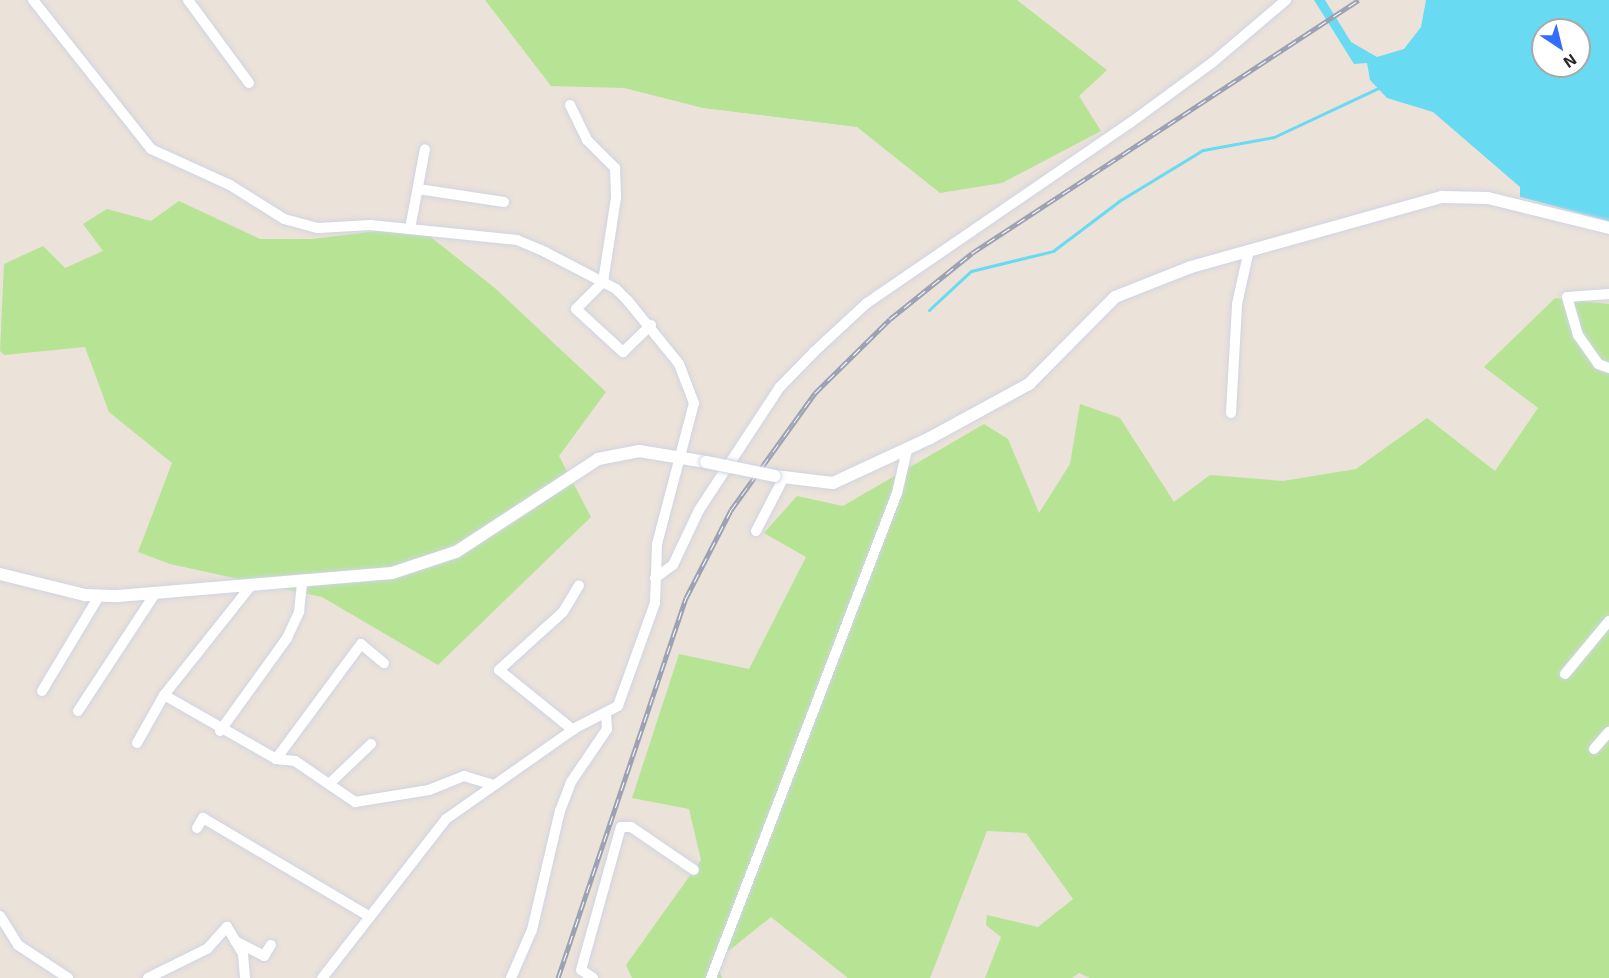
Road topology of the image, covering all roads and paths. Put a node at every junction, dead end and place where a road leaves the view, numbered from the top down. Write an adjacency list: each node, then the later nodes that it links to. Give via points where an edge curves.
1 (33, 0): 10 (street, via 151,149 230,185 284,219 318,228 370,225)
2 (188, 0): 4 (street)
3 (1287, 0): 22 (street, via 1213,62 1130,123 867,303 813,352 761,414 699,510 673,566)
4 (249, 83)
5 (570, 105): 12 (street, via 587,140 615,168 616,198)
6 (425, 149): 7 (street)
7 (418, 189): 8 (street); 10 (street)
8 (504, 202)
9 (1609, 228): 11 (street, via 1488,198 1442,197)
10 (411, 229): 12 (street, via 517,240)
11 (1250, 250): 16 (street, via 1237,304); 17 (street, via 1128,289 1101,310 1029,384)
12 (603, 282): 14 (street); 14 (street, via 576,309 623,352)
13 (1609, 294): 15 (street, via 1567,297 1578,335 1598,364)
14 (651, 325): 18 (street, via 679,364 694,403)
15 (1609, 368)
16 (1231, 413)
17 (907, 450): 19 (street, via 833,483); 56 (street, via 897,493)
18 (679, 457): 19 (street, bridge); 22 (street, via 657,544); 23 (street, via 639,451 598,459 442,559 392,573)
19 (779, 477): 20 (street)
20 (756, 531)
21 (1, 576): 27 (street)
22 (655, 578): 34 (street, via 655,603 623,697)
23 (302, 582): 25 (street); 36 (street, via 299,612 287,638)
24 (579, 585): 35 (street, via 563,612 499,670)
25 (250, 588): 26 (street); 32 (street)
26 (155, 594): 27 (street); 33 (street, via 110,655)
27 (99, 596): 31 (street)
28 (1609, 621): 30 (street)
29 (384, 663): 41 (street, via 361,644)
30 (1565, 674)
31 (42, 691)
32 (164, 695): 36 (street); 38 (street)
33 (78, 711)
34 (606, 715): 35 (street); 54 (street, via 608,729 571,783 560,811 532,930)
35 (573, 730): 43 (street)
36 (220, 731): 41 (street)
37 (1609, 732): 40 (street)
38 (137, 743)
39 (371, 744): 42 (street)
40 (1594, 749)
41 (276, 759): 42 (street, via 295,761)
42 (329, 784): 43 (street, via 355,802 429,790 464,776)
43 (494, 785): 47 (street, via 439,826)
44 (197, 828): 47 (street, via 203,818)
45 (694, 870): 55 (street, via 631,826 621,827 581,970)
46 (0, 916): 50 (street, via 18,945)
47 (369, 916): 53 (street)
48 (235, 941): 49 (street, via 264,956); 51 (street, via 227,927 207,949); 52 (street, via 246,963)
49 (271, 945)
50 (67, 978)
51 (148, 978)
52 (245, 978)
53 (321, 978)
54 (511, 978)
55 (593, 978)
56 (711, 978)

